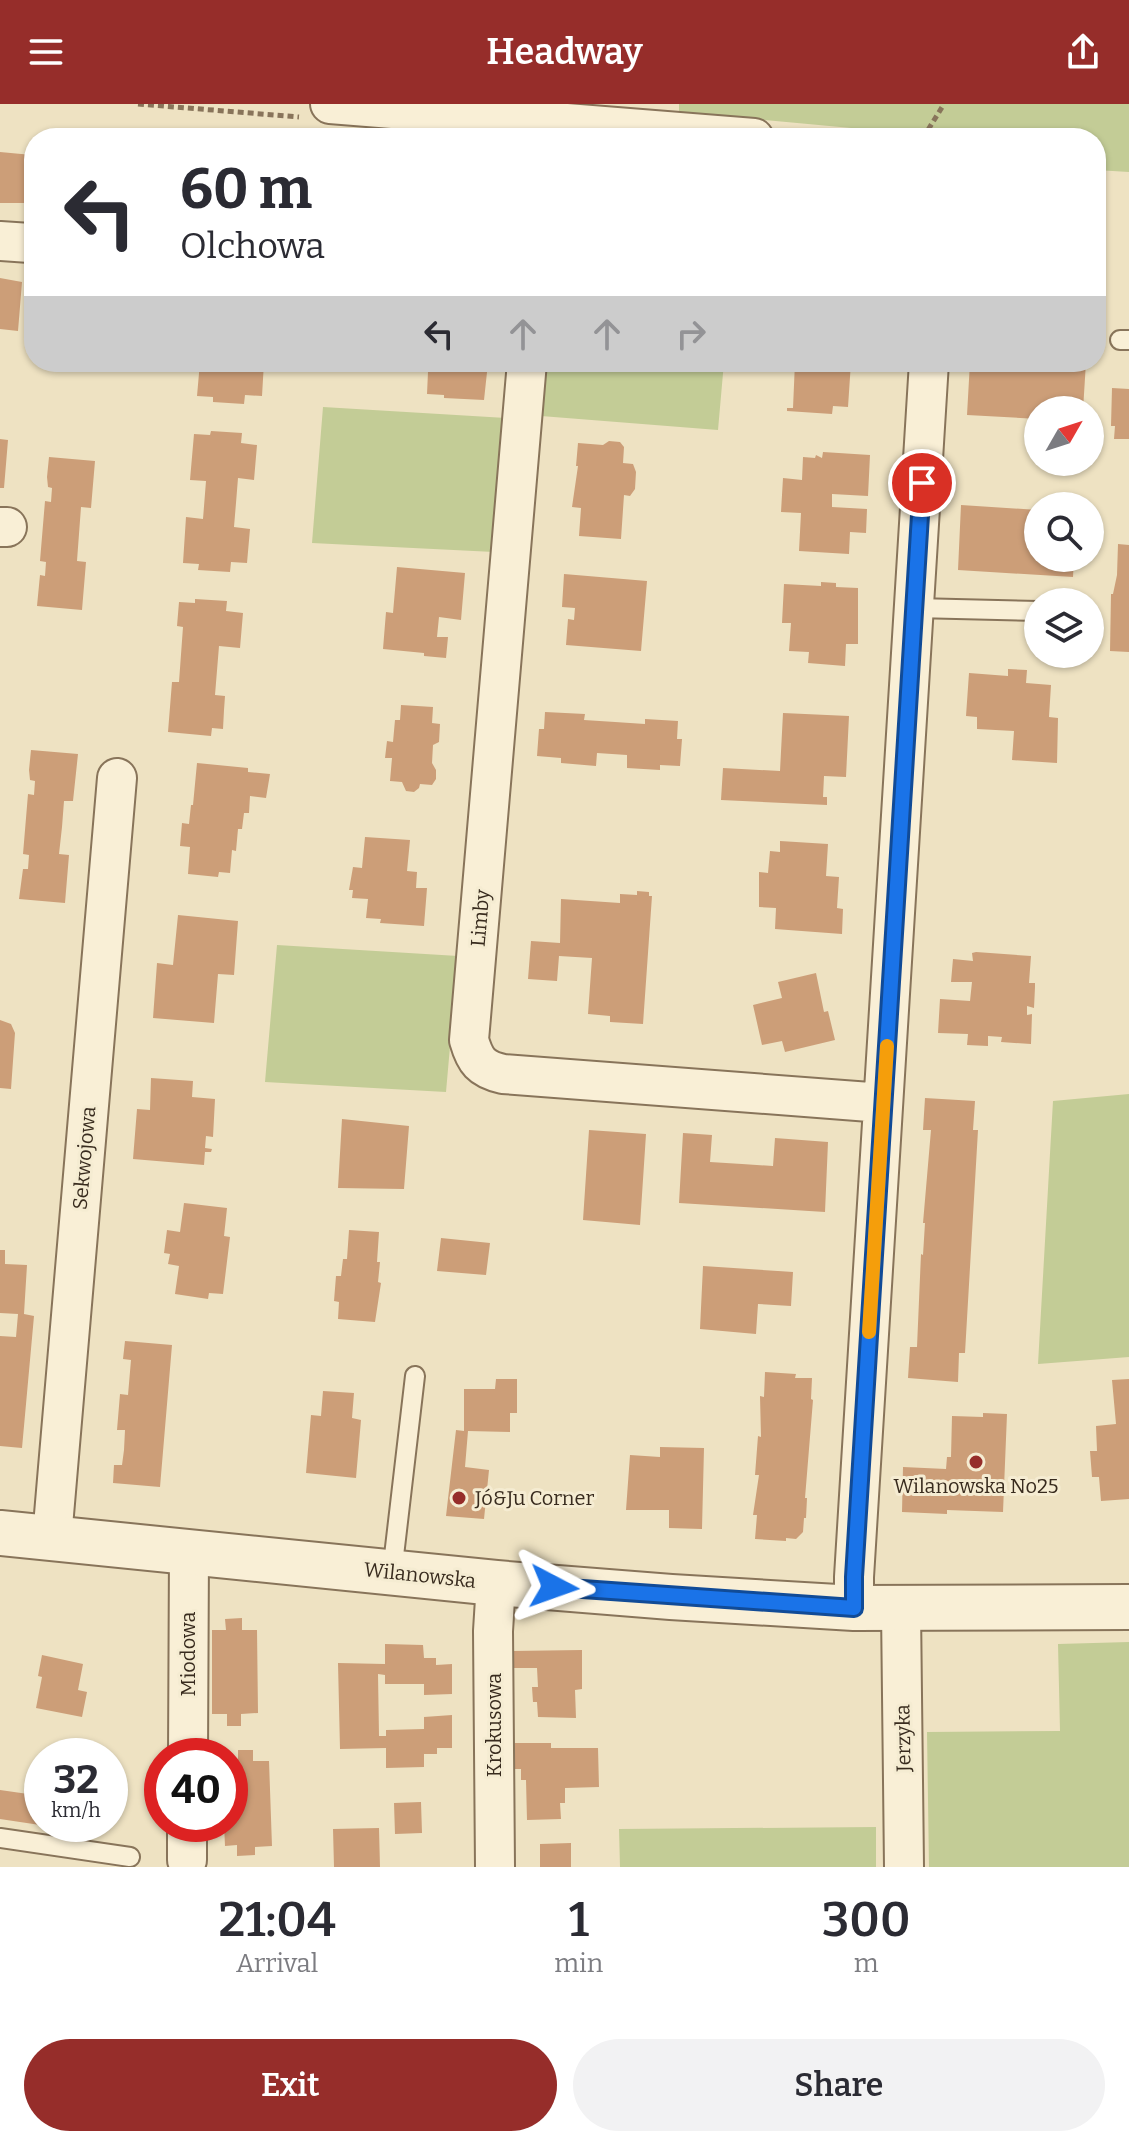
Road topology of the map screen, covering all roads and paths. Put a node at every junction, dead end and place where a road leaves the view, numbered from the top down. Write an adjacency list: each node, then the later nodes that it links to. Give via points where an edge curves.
1 (330, 104): 3 (street)
2 (944, 104): 4 (path)
3 (538, 128)
4 (929, 128)
5 (526, 372): 10 (street, Limby, via 469,1040 474,1057 480,1066 503,1074)
6 (928, 372): 7 (street)
7 (915, 608): 8 (lane); 10 (street)
8 (1024, 611)
9 (117, 778): 13 (street, Sekwojowa)
10 (883, 1103): 18 (street)
11 (415, 1376): 15 (lane)
12 (0, 1533): 13 (street, Wilanowska)
13 (52, 1538): 14 (street, Wilanowska)
14 (189, 1551): 15 (street, Wilanowska); 20 (street, Miodowa)
15 (392, 1573): 16 (street, Wilanowska)
16 (496, 1583): 18 (street, Wilanowska); 23 (street, Krokusowa)
17 (1129, 1607): 19 (street, Wilanowska)
18 (854, 1608): 19 (street, Wilanowska)
19 (901, 1609): 24 (street, Jerzyka)
20 (188, 1738)
21 (0, 1838): 22 (lane)
22 (130, 1857)
23 (495, 1867)
24 (904, 1867)

